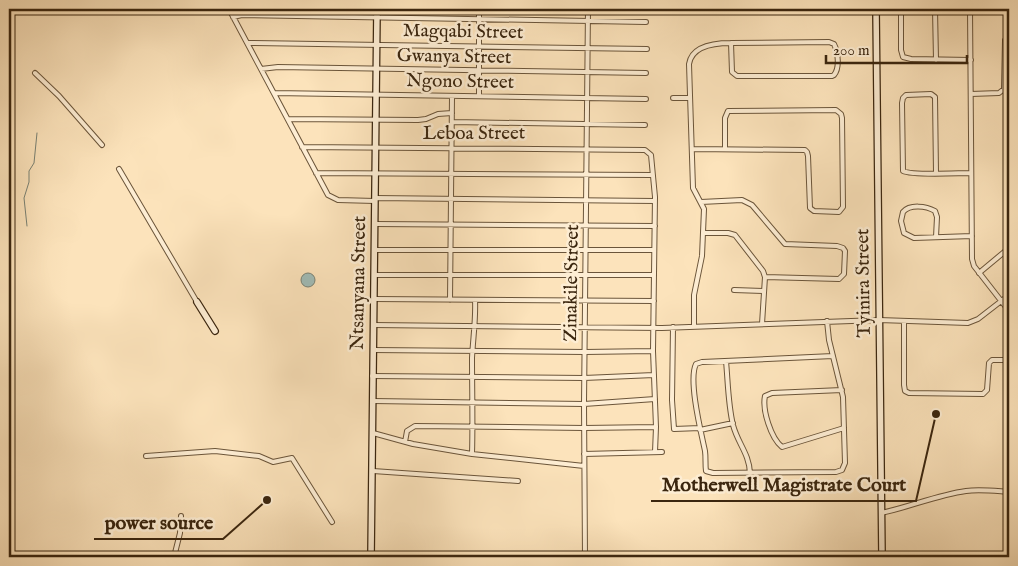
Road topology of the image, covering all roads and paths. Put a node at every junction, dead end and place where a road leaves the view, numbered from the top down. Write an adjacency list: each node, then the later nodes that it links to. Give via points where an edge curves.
1 (230, 9): 9 (street)
2 (377, 9): 10 (street, Ntsanyana Street)
3 (478, 9): 11 (street)
4 (588, 9): 12 (street, Zinakile Street)
5 (876, 9): 93 (street, Tyinira Street)
6 (901, 9): 21 (street, via 903,58)
7 (935, 9): 21 (street)
8 (970, 9): 22 (street)
9 (233, 17): 10 (street); 15 (street)
10 (377, 17): 11 (street); 17 (street, Ntsanyana Street)
11 (478, 19): 12 (street); 18 (street)
12 (588, 22): 13 (street); 19 (street, Zinakile Street)
13 (646, 22)
14 (1009, 35): 31 (street, via 1005,40 1004,89 999,93)
15 (248, 43): 17 (street, Magqabi Street); 23 (street)
16 (731, 43): 16 (street, via 732,72 737,76 832,76 837,71 836,48 829,42); 36 (street, via 714,44 691,57)
17 (376, 44): 18 (street, Magqabi Street); 24 (street, Ntsanyana Street)
18 (478, 45): 19 (street, Magqabi Street); 25 (street)
19 (587, 48): 20 (street, Magqabi Street); 26 (street, Zinakile Street)
20 (647, 49)
21 (936, 60): 22 (street)
22 (970, 60): 31 (street)
23 (261, 68): 24 (street, Gwanya Street); 29 (street)
24 (376, 69): 25 (street, Gwanya Street); 30 (street, Ntsanyana Street)
25 (478, 71): 26 (street, Gwanya Street); 33 (street)
26 (587, 72): 28 (street, Gwanya Street); 34 (street, Zinakile Street)
27 (36, 73): 44 (street)
28 (646, 73)
29 (274, 93): 30 (street, Ngono Street); 39 (street)
30 (376, 94): 32 (street, Ngono Street); 40 (street, Ntsanyana Street)
31 (971, 94): 55 (street)
32 (452, 96): 33 (street, Ngono Street); 38 (street)
33 (479, 96): 34 (street, Ngono Street)
34 (587, 98): 37 (street, Ngono Street); 42 (street, Zinakile Street)
35 (673, 98): 36 (street)
36 (690, 98): 50 (street)
37 (646, 99)
38 (452, 113): 40 (street, via 423,120); 41 (street)
39 (288, 119): 40 (street); 45 (street)
40 (376, 120): 46 (street, Ntsanyana Street)
41 (452, 122): 42 (street); 47 (street)
42 (587, 124): 43 (street); 49 (street, Zinakile Street)
43 (645, 125)
44 (102, 145)
45 (302, 147): 46 (street, Leboa Street); 52 (street)
46 (376, 147): 47 (street, Leboa Street); 53 (street, Ntsanyana Street)
47 (452, 148): 49 (street, Leboa Street); 56 (street)
48 (725, 148): 48 (street, via 806,151 810,208 838,212 843,208 842,118 836,110 728,111); 50 (street)
49 (586, 149): 57 (street, Zinakile Street); 58 (street, Leboa Street, via 645,150 651,155)
50 (692, 149): 63 (street, via 693,188)
51 (119, 169): 90 (street)
52 (316, 173): 53 (street); 60 (street, via 331,198)
53 (376, 173): 56 (street); 60 (street, Ntsanyana Street)
54 (936, 173): 54 (street, via 936,97 931,94 906,95 902,103 902,171); 55 (street)
55 (972, 173): 69 (street)
56 (451, 174): 57 (street); 59 (street)
57 (586, 174): 58 (street); 61 (street, Zinakile Street)
58 (652, 175): 62 (street)
59 (451, 199): 60 (street); 61 (street); 65 (street)
60 (375, 200): 64 (street, Ntsanyana Street)
61 (586, 200): 62 (street); 66 (street, Zinakile Street)
62 (654, 201): 67 (street)
63 (701, 202): 68 (street, via 704,206); 81 (street, via 746,201 785,244 844,249 844,274 839,279)
64 (375, 224): 65 (street); 73 (street, Ntsanyana Street)
65 (450, 224): 66 (street); 74 (street)
66 (586, 225): 67 (street); 72 (street, Zinakile Street)
67 (655, 226): 75 (street)
68 (703, 233): 81 (street, via 735,235); 99 (street, via 702,261 694,295)
69 (972, 236): 70 (street); 76 (street, via 972,263)
70 (936, 237): 70 (street, via 908,236 902,228 903,212 910,206 935,211 938,217)
71 (1009, 248): 76 (street)
72 (586, 249): 74 (street); 75 (street); 78 (street, Zinakile Street)
73 (375, 250): 74 (street); 79 (street, Ntsanyana Street)
74 (450, 250): 77 (street)
75 (654, 250): 80 (street)
76 (979, 273): 91 (street)
77 (450, 274): 78 (street); 79 (street); 86 (street)
78 (586, 274): 80 (street); 88 (street, Zinakile Street)
79 (374, 275): 85 (street, Ntsanyana Street)
80 (654, 275): 89 (street)
81 (764, 276): 83 (street)
82 (734, 290): 83 (street)
83 (763, 291): 96 (street)
84 (1009, 295): 91 (street)
85 (374, 299): 86 (street); 97 (street, Ntsanyana Street)
86 (450, 300): 87 (street)
87 (475, 300): 88 (street); 98 (street)
88 (585, 301): 89 (street); 100 (street, Zinakile Street)
89 (654, 301): 101 (street)
90 (197, 302): 103 (street)
91 (1001, 302): 92 (street); 95 (street, via 972,322)
92 (1009, 311)
93 (879, 320): 94 (street); 95 (street); 138 (street, Tyinira Street)
94 (827, 321): 96 (street); 108 (street)
95 (904, 321): 109 (street, via 904,385 909,393 984,394 988,363)
96 (762, 324): 99 (street)
97 (373, 326): 98 (street); 104 (street, Ntsanyana Street)
98 (474, 326): 100 (street); 106 (street)
99 (694, 327): 102 (street)
100 (585, 328): 101 (street); 107 (street, Zinakile Street)
101 (654, 328): 102 (street); 105 (street)
102 (673, 328): 125 (street, via 674,429)
103 (215, 331)
104 (373, 350): 106 (street); 112 (street, Ntsanyana Street)
105 (653, 351): 107 (street); 111 (street)
106 (472, 352): 107 (street); 113 (street)
107 (585, 352): 114 (street, Zinakile Street)
108 (833, 356): 110 (street); 115 (street)
109 (1009, 360)
110 (726, 361): 120 (street); 125 (street, via 698,362 694,367)
111 (654, 375): 114 (street); 116 (street)
112 (372, 376): 113 (street); 117 (street, Ntsanyana Street)
113 (472, 377): 114 (street); 118 (street)
114 (584, 378): 119 (street, Zinakile Street)
115 (842, 390): 124 (street); 124 (street, via 772,392 765,396 764,402 770,430 782,447)
116 (655, 400): 119 (street); 121 (street)
117 (372, 401): 118 (street); 126 (street, Ntsanyana Street)
118 (472, 402): 119 (street); 122 (street)
119 (584, 404): 123 (street, Zinakile Street)
120 (733, 424): 125 (street); 135 (street, via 749,460)
121 (656, 427): 123 (street); 128 (street)
122 (473, 428): 123 (street); 127 (street, via 415,426 407,430); 130 (street)
123 (584, 428): 131 (street, Zinakile Street)
124 (844, 428): 135 (street, via 844,463 840,471)
125 (700, 429): 135 (street, via 707,472)
126 (373, 433): 127 (street); 134 (street, Ntsanyana Street)
127 (405, 442): 130 (street)
128 (655, 452): 129 (street); 131 (street)
129 (662, 452)
130 (472, 454): 133 (street)
131 (584, 454): 133 (street, Zinakile Street)
132 (146, 456): 140 (street, via 215,451 259,456 273,462 292,458)
133 (584, 466): 143 (street, Zinakile Street)
134 (373, 471): 136 (street); 142 (street, Ntsanyana Street)
135 (750, 473)
136 (518, 481)
137 (1009, 492): 138 (street, via 961,491)
138 (882, 513): 144 (street, Tyinira Street)
139 (181, 516): 141 (street)
140 (332, 522)
141 (174, 557)
142 (371, 557)
143 (585, 557)
144 (882, 557)

